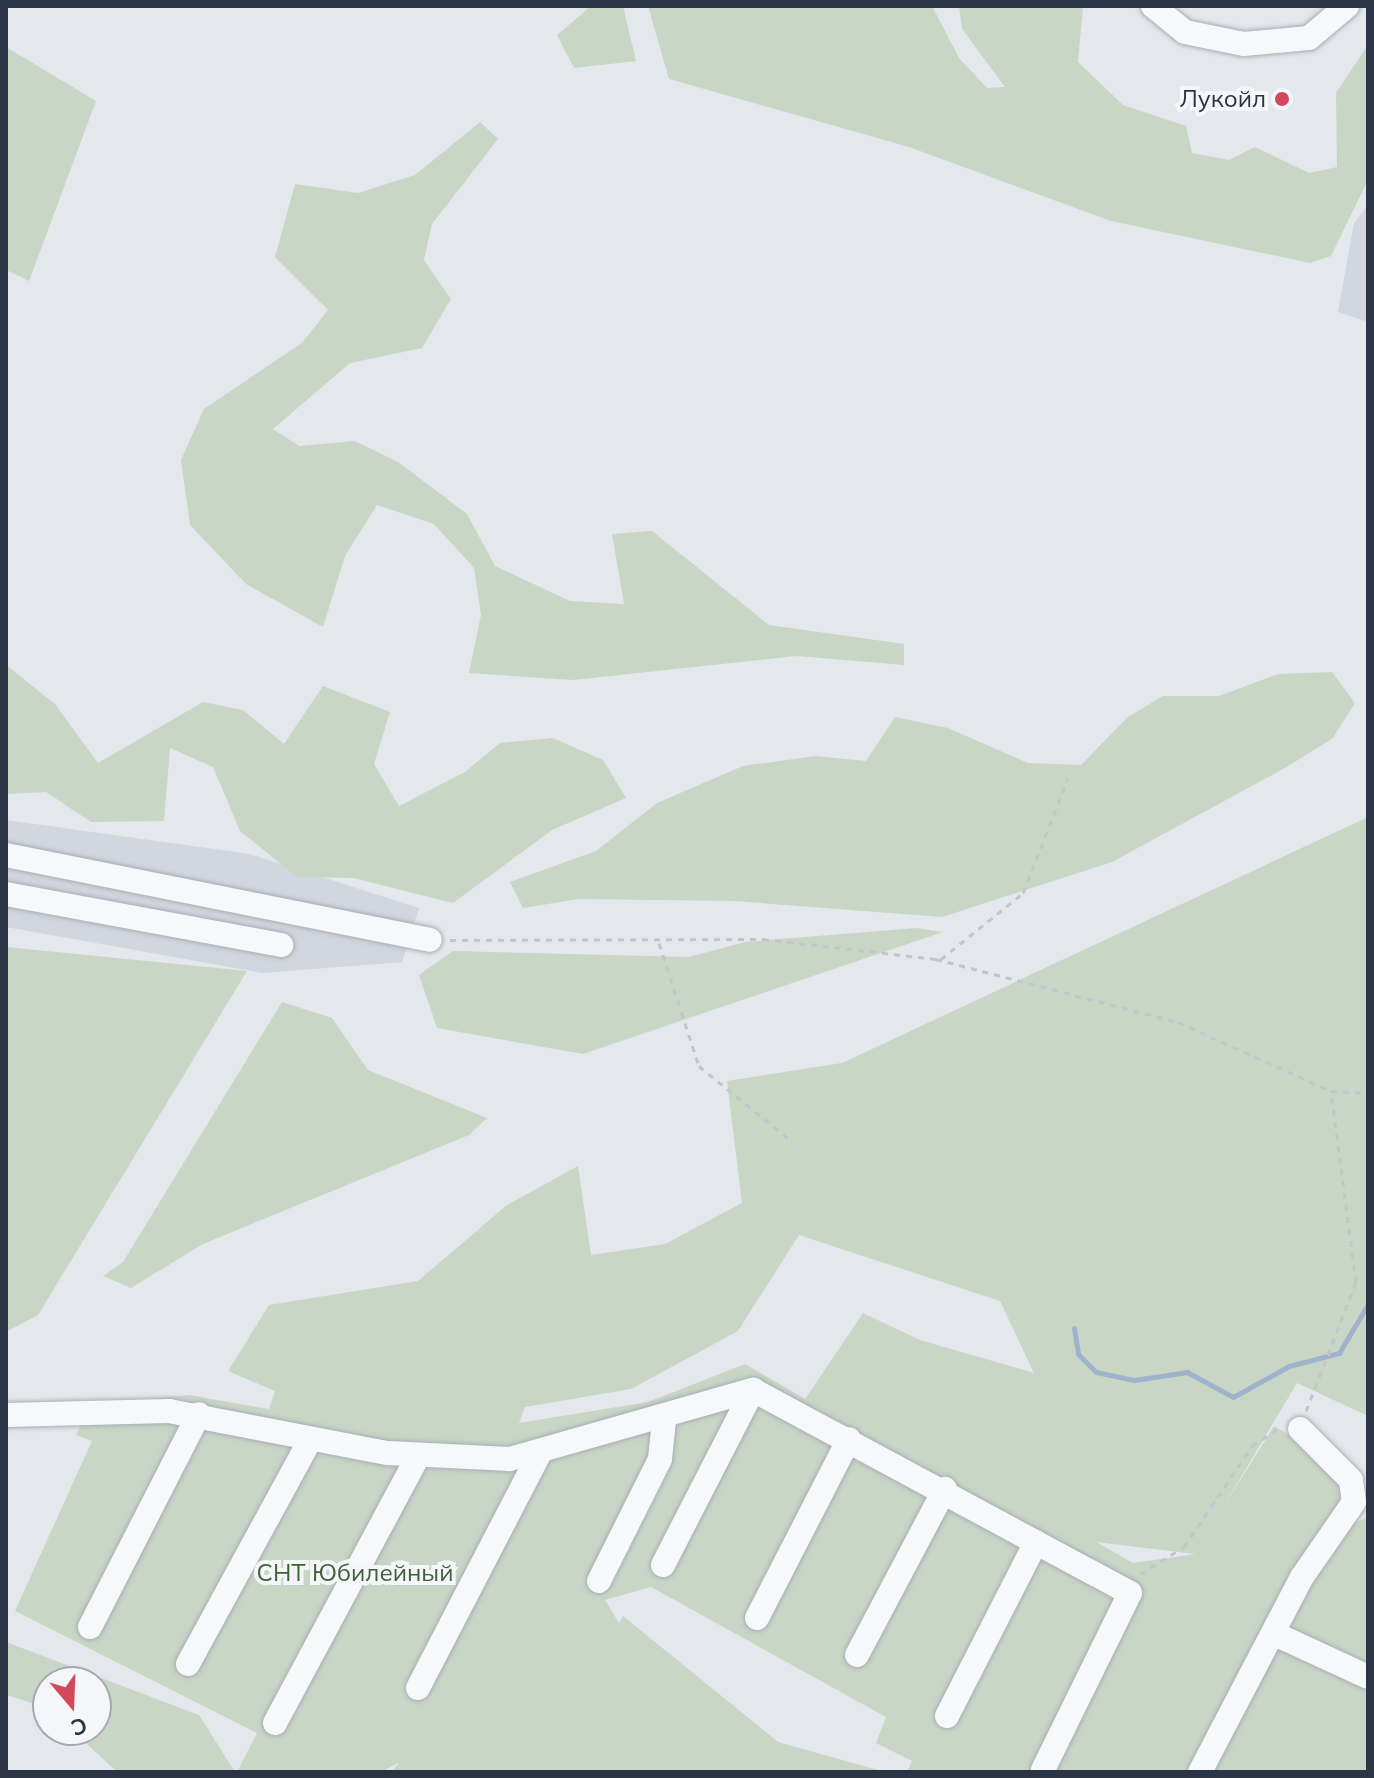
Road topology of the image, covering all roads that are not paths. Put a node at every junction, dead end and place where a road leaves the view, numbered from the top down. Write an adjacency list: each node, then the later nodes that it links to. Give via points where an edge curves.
1 (1153, 6): 2 (lane, via 1185,32 1244,44 1309,38)
2 (1347, 6)
3 (6, 855): 5 (lane)
4 (6, 894): 6 (lane)
5 (430, 940)
6 (281, 945)
7 (753, 1390): 10 (lane); 12 (lane); 18 (lane)
8 (199, 1414): 9 (lane); 13 (lane); 21 (lane)
9 (6, 1415)
10 (664, 1421): 14 (lane); 19 (lane, via 660,1459)
11 (1300, 1429): 22 (lane, via 1356,1494 1302,1577)
12 (849, 1439): 16 (lane); 20 (lane)
13 (310, 1440): 15 (lane); 24 (lane)
14 (540, 1453): 15 (lane); 26 (lane)
15 (418, 1456): 28 (lane)
16 (945, 1489): 17 (lane); 23 (lane)
17 (1036, 1542): 27 (lane); 29 (lane, via 1130,1593)
18 (663, 1565)
19 (599, 1581)
20 (757, 1618)
21 (90, 1627)
22 (1277, 1635): 25 (lane); 30 (lane)
23 (857, 1655)
24 (188, 1664)
25 (1368, 1677)
26 (418, 1688)
27 (947, 1716)
28 (275, 1723)
29 (1043, 1770)
30 (1200, 1772)

